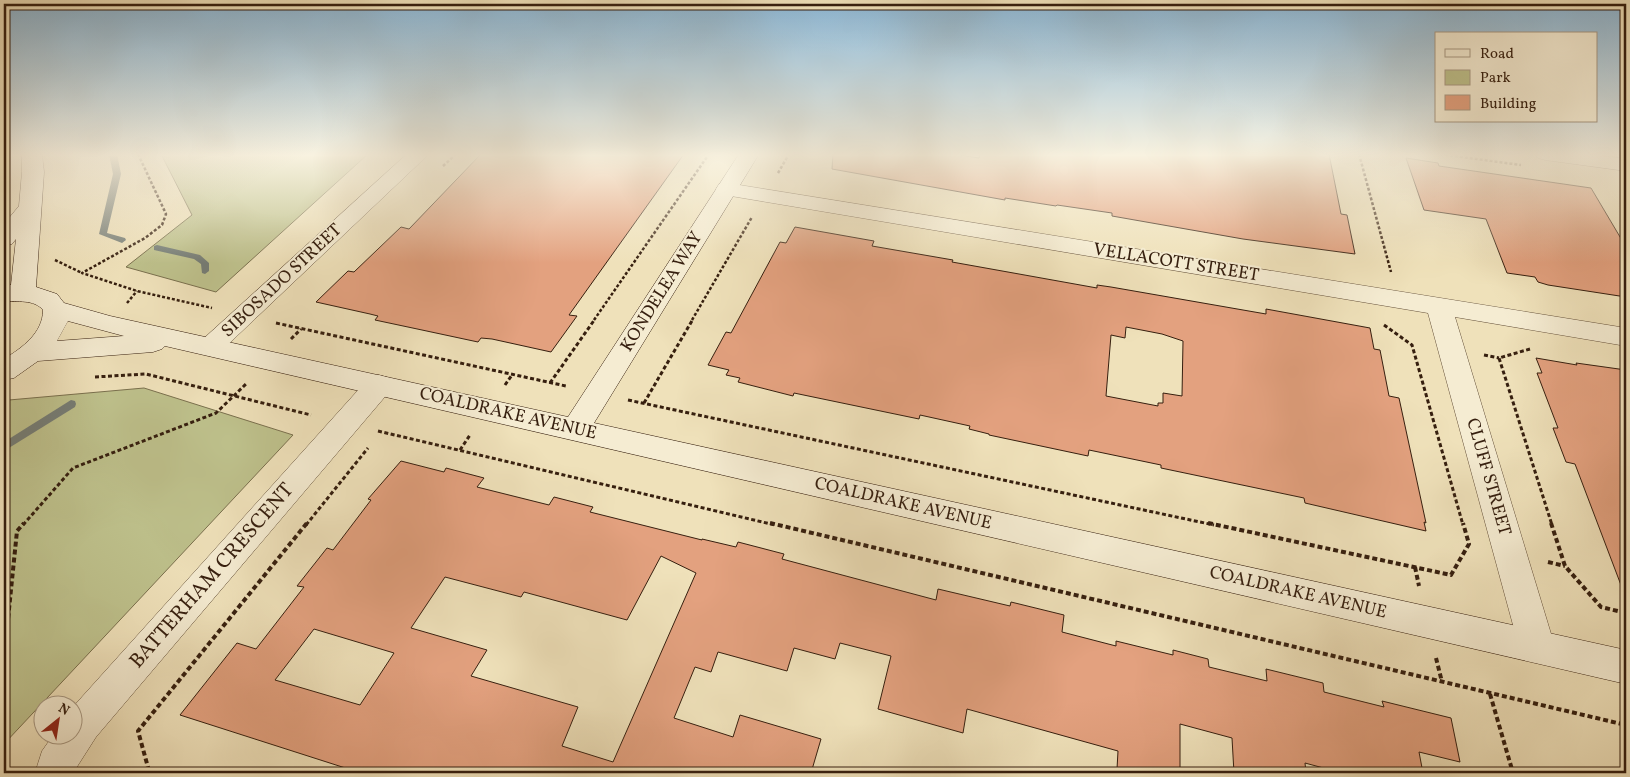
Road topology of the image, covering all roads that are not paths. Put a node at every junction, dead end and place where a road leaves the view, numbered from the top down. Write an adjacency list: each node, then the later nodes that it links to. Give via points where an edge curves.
1 (31, 190): 5 (street)
2 (380, 190): 12 (street, SIBOSADO STREET)
3 (726, 190): 16 (street, KONDELEA WAY)
4 (735, 190): 8 (street, VELLACOTT STREET)
5 (29, 208): 6 (street); 7 (street)
6 (4, 239)
7 (13, 292): 9 (street, via 39,294)
8 (1439, 306): 10 (street, VELLACOTT STREET); 17 (street, CLUFF STREET)
9 (57, 309): 11 (street, COALDRAKE AVENUE); 13 (street, via 57,322)
10 (1626, 337)
11 (179, 340): 12 (street, COALDRAKE AVENUE); 13 (street, COALDRAKE AVENUE)
12 (210, 347): 15 (street, COALDRAKE AVENUE)
13 (33, 352): 14 (street)
14 (4, 371)
15 (379, 385): 16 (street, COALDRAKE AVENUE); 19 (street, BATTERHAM CRESCENT, via 83,724)
16 (575, 430): 17 (street, COALDRAKE AVENUE)
17 (1537, 647): 18 (street, COALDRAKE AVENUE)
18 (1626, 667)
19 (54, 773)

